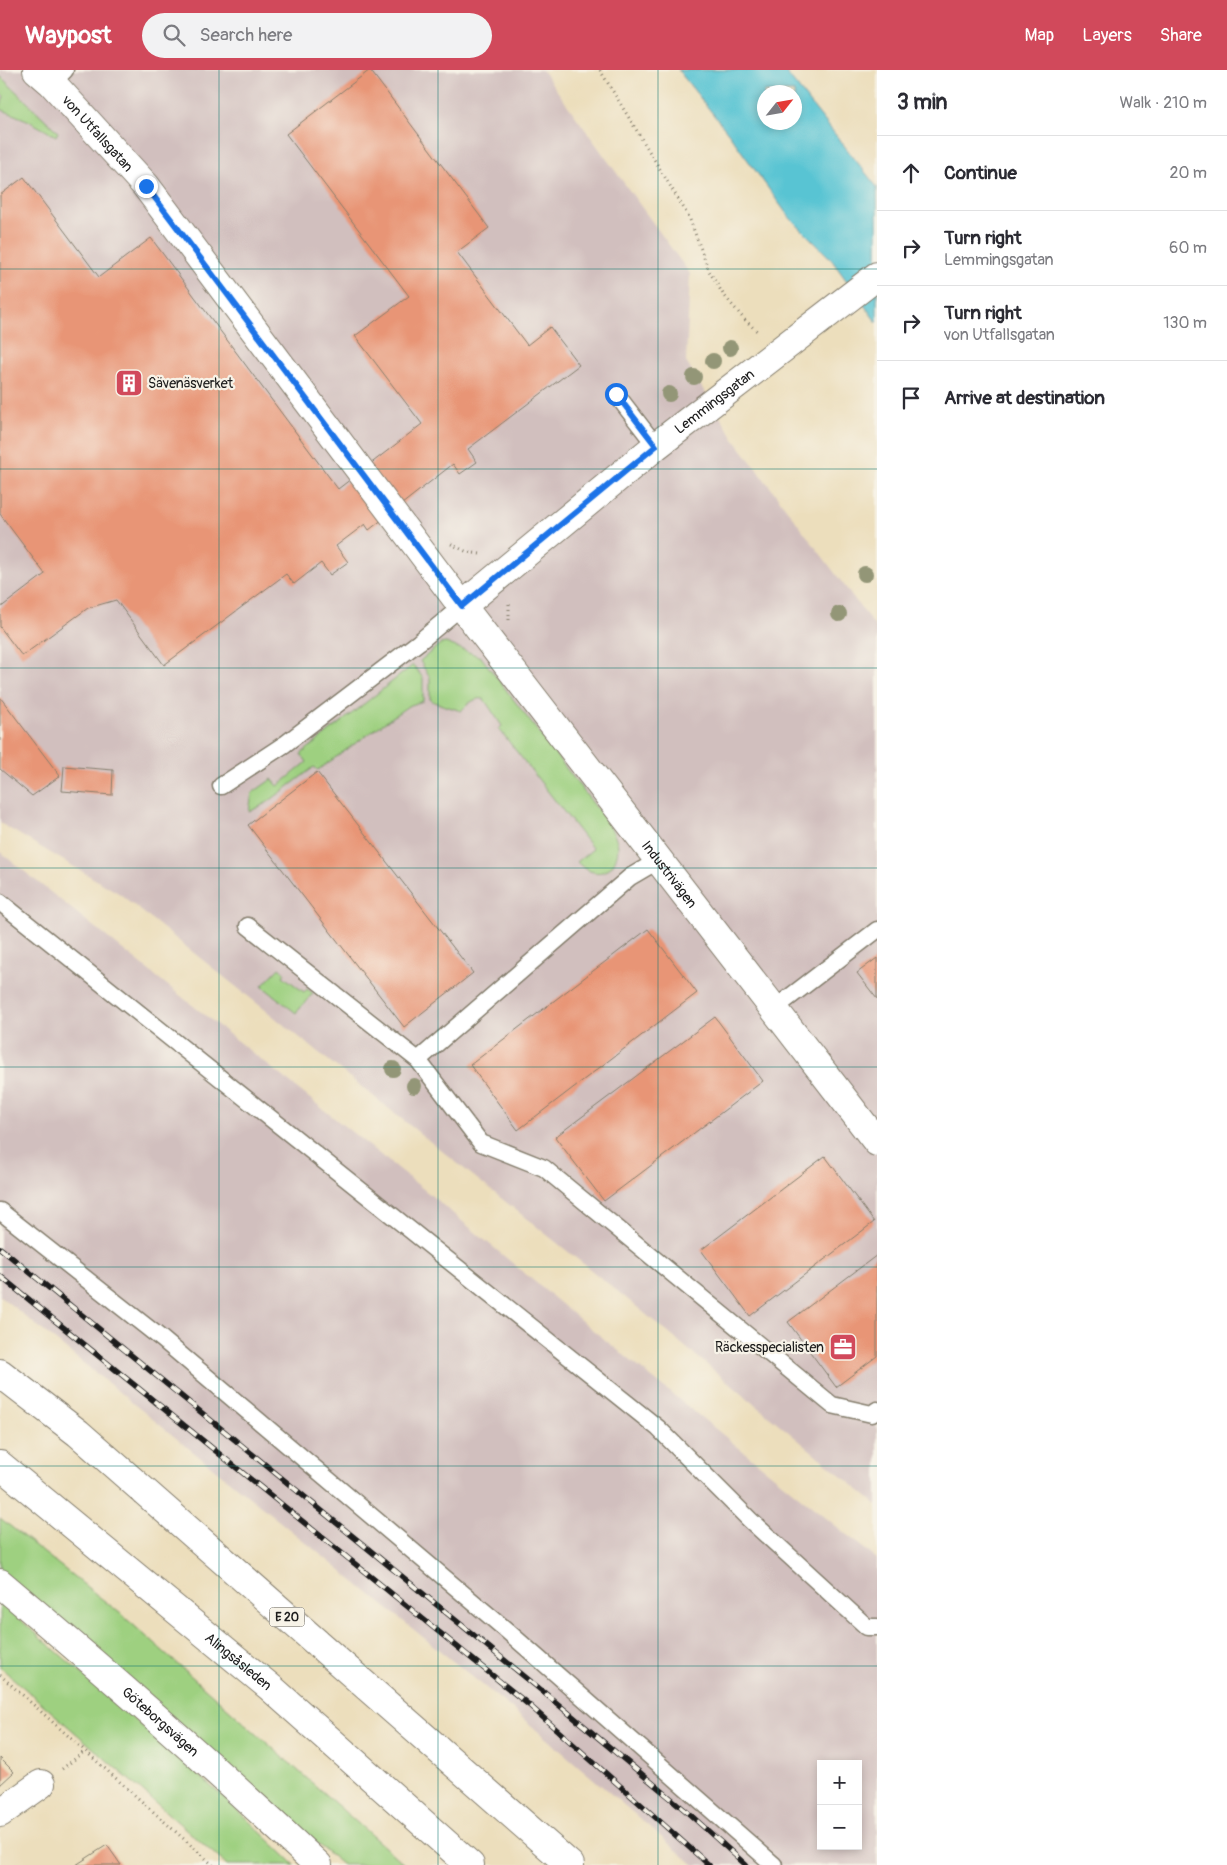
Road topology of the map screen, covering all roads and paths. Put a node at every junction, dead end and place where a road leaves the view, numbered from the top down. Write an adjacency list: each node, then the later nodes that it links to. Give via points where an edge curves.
1 (600, 70): 4 (path, via 689,217 709,271 723,294)
2 (51, 74): 7 (main road, von Utfallsgatan, via 146,186)
3 (877, 276): 4 (main road, Lemmingsgatan)
4 (779, 353): 6 (main road, Lemmingsgatan)
5 (616, 394): 6 (lane)
6 (656, 446): 7 (main road, Lemmingsgatan)
7 (462, 606): 8 (lane, via 285,744); 9 (main road, Industrivägen)
8 (221, 786)
9 (659, 860): 13 (main road, Industrivägen); 14 (lane, via 630,877)
10 (0, 902): 21 (lane, via 658,1428 750,1520 867,1627)
11 (248, 926): 14 (lane)
12 (877, 930): 13 (lane)
13 (774, 1009): 15 (main road, Industrivägen)
14 (418, 1060): 18 (lane, via 481,1143 544,1168 832,1405 872,1414)
15 (877, 1142)
16 (0, 1211): 29 (lane, via 177,1352 512,1635)
17 (0, 1372): 28 (main road, E 20, via 78,1434)
18 (877, 1410)
19 (0, 1465): 27 (main road, Alingsåsleden, via 271,1688)
20 (0, 1583): 26 (main road, Göteborgsvägen, via 245,1796)
21 (877, 1627)
22 (0, 1675): 25 (path)
23 (41, 1784): 24 (main road)
24 (0, 1813)
25 (213, 1865)
26 (318, 1865)
27 (470, 1865)
28 (570, 1865)
29 (774, 1865)

